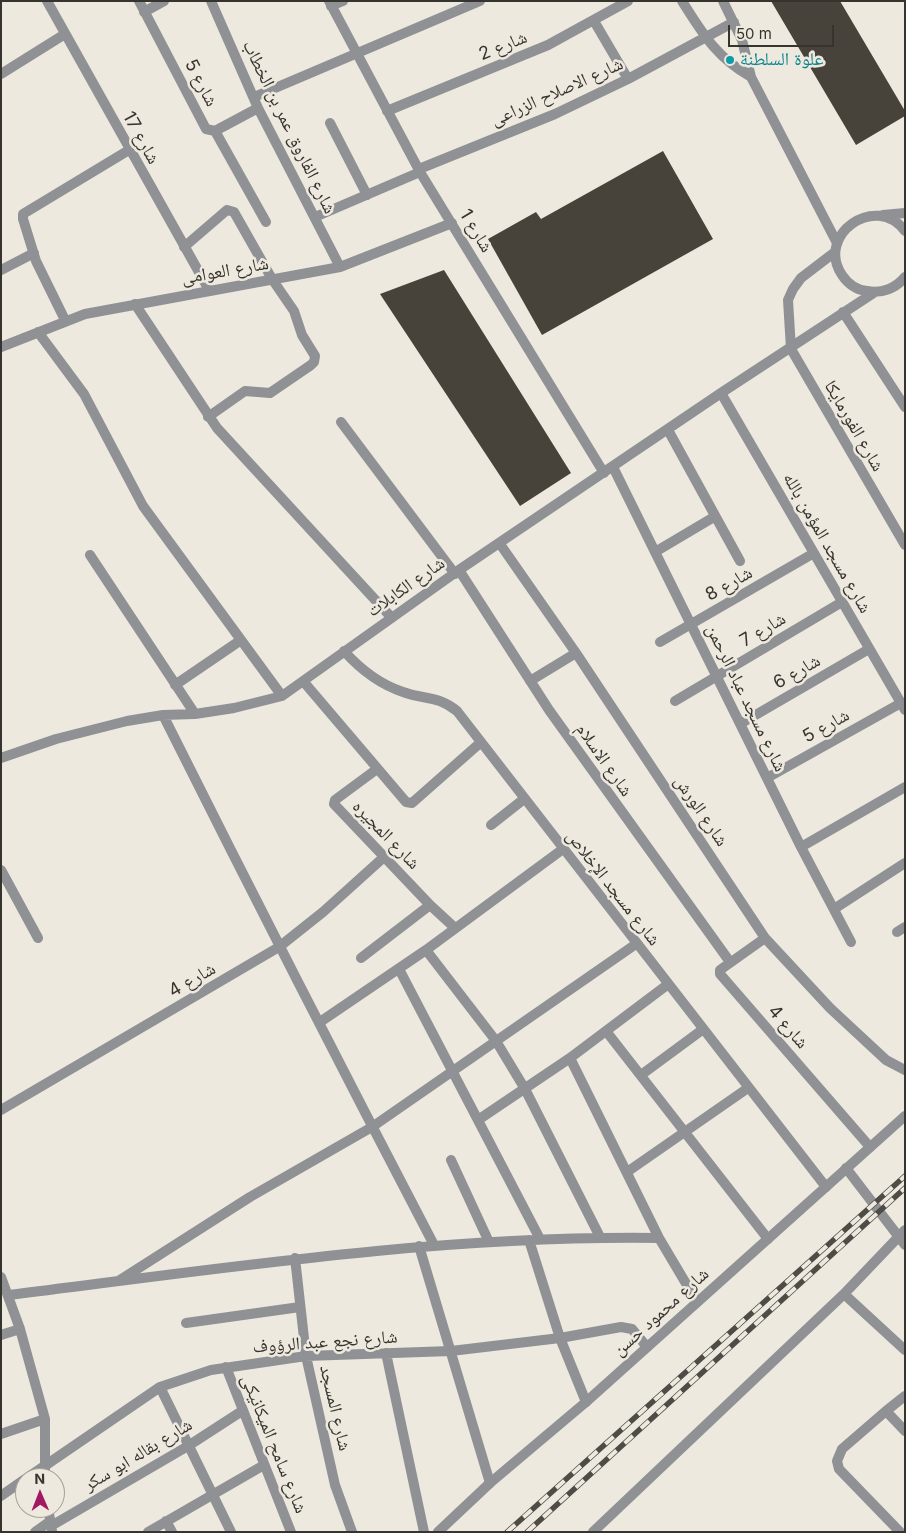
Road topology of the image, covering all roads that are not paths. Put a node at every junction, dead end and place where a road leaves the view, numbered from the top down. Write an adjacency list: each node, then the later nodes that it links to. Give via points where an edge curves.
1 (46, 1): 14 (street, شارع 17)
2 (139, 1): 11 (street, شارع 5)
3 (164, 1): 11 (street)
4 (210, 1): 20 (street, شارع الفاروق عمر بن الخطاب)
5 (343, 1): 10 (street)
6 (480, 1): 16 (street)
7 (628, 1): 12 (street, شارع 2)
8 (682, 1): 15 (street)
9 (723, 1): 13 (street)
10 (330, 4): 16 (street, شارع 1)
11 (144, 12): 24 (street, شارع 5, via 206,129)
12 (594, 21): 19 (street); 22 (street, شارع 2, via 548,45)
13 (734, 22): 15 (street, شارع الاصلاح الزراعى); 18 (street)
14 (65, 34): 17 (street); 25 (street, شارع 17)
15 (704, 37): 18 (street, via 731,66); 19 (street, شارع الاصلاح الزراعى)
16 (357, 54): 20 (street); 22 (street, شارع 1)
17 (1, 74)
18 (751, 77): 35 (street)
19 (628, 79): 26 (street, شارع الاصلاح الزراعى)
20 (254, 97): 21 (street, شارع الفاروق عمر بن الخطاب)
21 (258, 108): 24 (street, شارع 5); 30 (street, شارع الفاروق عمر بن الخطاب)
22 (387, 111): 26 (street, شارع 1)
23 (330, 122): 27 (street)
24 (215, 131): 31 (street)
25 (129, 150): 34 (street, شارع 17); 36 (street, via 24,214)
26 (420, 170): 27 (street, شارع الاصلاح الزراعى); 32 (street, شارع 1)
27 (367, 195): 30 (street, شارع الاصلاح الزراعى)
28 (905, 213): 29 (street)
29 (879, 216): 33 (street, via 896,222); 35 (street, via 853,222 840,235)
30 (315, 217): 37 (street, شارع الفاروق عمر بن الخطاب)
31 (266, 222)
32 (452, 223): 37 (street, شارع العوامى); 54 (street, شارع 1)
33 (905, 231)
34 (184, 247): 40 (street, via 230,210); 41 (street, شارع 17)
35 (836, 247): 42 (street, via 839,269 850,284); 48 (street, via 801,278 788,300)
36 (34, 253): 38 (street); 45 (street)
37 (340, 266): 40 (street, شارع العوامى)
38 (1, 270)
39 (905, 276): 42 (street, شارع الكابلات, via 891,288)
40 (272, 279): 41 (street, شارع العوامى); 51 (street, via 294,311 314,362 270,393 245,391)
41 (209, 290): 43 (street, شارع العوامى)
42 (875, 292): 44 (street, شارع الكابلات)
43 (135, 304): 45 (street, شارع العوامى); 51 (street)
44 (843, 312): 48 (street, شارع الكابلات); 50 (street)
45 (64, 320): 46 (street, شارع العوامى)
46 (38, 332): 47 (street, شارع العوامى); 66 (street, via 84,394 143,506)
47 (1, 347)
48 (791, 349): 49 (street, شارع الكابلات); 57 (street, شارع الفورمايكا)
49 (722, 392): 53 (street, شارع الكابلات); 59 (street, شارع مسجد المؤمن بالله)
50 (905, 407)
51 (208, 417): 64 (street)
52 (340, 422): 62 (street, شارع الاسلام)
53 (668, 430): 54 (street, شارع الكابلات); 55 (street)
54 (609, 470): 56 (street, شارع الكابلات); 58 (street, شارع مسجد عباد الرحمن)
55 (714, 517): 58 (street); 61 (street)
56 (500, 544): 62 (street, شارع الكابلات); 70 (street, شارع الورش)
57 (905, 545)
58 (655, 552): 65 (street, شارع مسجد عباد الرحمن)
59 (814, 554): 63 (street, شارع مسجد المؤمن بالله); 65 (street, شارع 8)
60 (90, 555): 74 (street)
61 (740, 561)
62 (457, 572): 64 (street, شارع الكابلات); 73 (street, شارع الاسلام)
63 (842, 602): 68 (street, شارع مسجد المؤمن بالله); 71 (street, شارع 7)
64 (391, 617): 69 (street, شارع الكابلات)
65 (691, 624): 67 (street, شارع 8); 71 (street, شارع مسجد عباد الرحمن)
66 (242, 640): 74 (street); 75 (street)
67 (660, 642)
68 (870, 649): 77 (street, شارع مسجد المؤمن بالله); 80 (street, شارع 6)
69 (344, 651): 72 (street, شارع الكابلات); 81 (street, شارع مسجد الإخلاص, via 382,684 446,702 457,711)
70 (576, 653): 73 (street); 97 (street, شارع الورش)
71 (717, 676): 76 (street, شارع 7); 80 (street, شارع مسجد عباد الرحمن)
72 (303, 681): 75 (street, شارع الكابلات); 83 (street)
73 (530, 681): 103 (street, شارع الاسلام)
74 (175, 684): 78 (street)
75 (282, 696): 78 (street, شارع الكابلات)
76 (675, 701)
77 (903, 706): 84 (street, شارع 5)
78 (195, 714): 79 (street, شارع الكابلات)
79 (164, 715): 82 (street, شارع الكابلات, via 91,729); 100 (street)
80 (740, 724): 84 (street, شارع مسجد عباد الرحمن)
81 (480, 743): 83 (street, via 412,803 406,802); 86 (street, شارع مسجد الإخلاص)
82 (1, 758)
83 (377, 768): 90 (street, شارع المجيره, via 334,802)
84 (767, 778): 88 (street, شارع مسجد عباد الرحمن)
85 (905, 786): 88 (street)
86 (524, 799): 87 (street); 89 (street, شارع مسجد الإخلاص)
87 (491, 825)
88 (801, 847): 94 (street, شارع مسجد عباد الرحمن)
89 (563, 849): 95 (street); 99 (street, شارع مسجد الإخلاص)
90 (384, 857): 93 (street, شارع المجيره); 100 (street, شارع 4)
91 (905, 863): 94 (street)
92 (1, 870): 96 (street)
93 (430, 905): 95 (street, شارع المجيره); 102 (street)
94 (834, 910): 98 (street, شارع مسجد عباد الرحمن)
95 (455, 928): 101 (street)
96 (38, 938)
97 (765, 938): 103 (street); 111 (street, شارع الورش, via 830,1008 886,1060)
98 (851, 942)
99 (636, 944): 105 (street, شارع مسجد الإخلاص); 109 (street)
100 (279, 948): 106 (street); 116 (street, شارع 4)
101 (426, 950): 104 (street); 109 (street)
102 (361, 958)
103 (730, 962): 121 (street, شارع 4, via 720,970 720,974)
104 (399, 968): 106 (street); 112 (street)
105 (667, 985): 107 (street); 108 (street, شارع مسجد الإخلاص)
106 (320, 1022): 119 (street)
107 (606, 1030): 110 (street); 113 (street)
108 (702, 1030): 113 (street); 115 (street, شارع مسجد الإخلاص)
109 (496, 1041): 112 (street); 114 (street)
110 (570, 1058): 114 (street); 124 (street)
111 (905, 1070)
112 (452, 1072): 118 (street); 119 (street)
113 (641, 1075): 120 (street)
114 (525, 1088): 118 (street); 127 (street)
115 (748, 1088): 120 (street); 125 (street, شارع مسجد الإخلاص)
116 (1, 1110)
117 (905, 1116): 121 (street, شارع محمود حسن)
118 (478, 1120): 129 (street)
119 (372, 1127): 132 (street); 137 (street, via 250,1197)
120 (685, 1132): 124 (street); 130 (street)
121 (870, 1147): 123 (street, شارع محمود حسن)
122 (451, 1160): 131 (street)
123 (846, 1168): 125 (street, شارع محمود حسن); 126 (street)
124 (627, 1172): 128 (street)
125 (826, 1187): 130 (street, شارع محمود حسن)
126 (901, 1233): 133 (street); 138 (street)
127 (600, 1237): 128 (street); 129 (street)
128 (659, 1238): 140 (street)
129 (534, 1239): 131 (street); 145 (street)
130 (768, 1239): 140 (street, شارع محمود حسن)
131 (489, 1242): 132 (street)
132 (434, 1245): 134 (street)
133 (905, 1245)
134 (419, 1246): 135 (street); 148 (street)
135 (294, 1258): 137 (street); 141 (street, شارع المسجد)
136 (1, 1277): 139 (street)
137 (118, 1282): 139 (street)
138 (844, 1294): 147 (street); 177 (street)
139 (9, 1295): 143 (street)
140 (697, 1302): 146 (street, شارع محمود حسن)
141 (300, 1307): 142 (street); 150 (street, شارع المسجد)
142 (186, 1323)
143 (20, 1329): 144 (street); 157 (street)
144 (1, 1335)
145 (560, 1338): 146 (street, شارع نجع عبد الرؤوف, via 627,1327); 148 (street, شارع نجع عبد الرؤوف); 154 (street)
146 (647, 1347): 154 (street, شارع محمود حسن)
147 (905, 1350)
148 (451, 1351): 149 (street, شارع نجع عبد الرؤوف); 163 (street)
149 (386, 1353): 150 (street, شارع نجع عبد الرؤوف); 175 (street)
150 (306, 1356): 151 (street, شارع نجع عبد الرؤوف); 174 (street, شارع المسجد, via 335,1485)
151 (226, 1367): 152 (street, شارع نجع عبد الرؤوف); 155 (street, شارع سامح الميكانيكى)
152 (160, 1387): 160 (street); 162 (street, شارع نجع عبد الرؤوف)
153 (905, 1396): 156 (street)
154 (586, 1402): 163 (street, شارع محمود حسن)
155 (242, 1411): 160 (street, شارع بقاله ابو سكر); 161 (street, شارع سامح الميكانيكى)
156 (886, 1411): 158 (street); 178 (street, via 842,1449 837,1461 839,1469)
157 (45, 1419): 159 (street); 162 (street)
158 (905, 1431)
159 (1, 1434)
160 (188, 1446): 165 (street); 168 (street, شارع بقاله ابو سكر)
161 (264, 1464): 165 (street); 173 (street, شارع سامح الميكانيكى)
162 (44, 1467)
163 (490, 1483): 176 (street, شارع محمود حسن)
164 (15, 1486): 166 (street, شارع نجع عبد الرؤوف)
165 (212, 1494): 167 (street); 172 (street)
166 (1, 1496)
167 (166, 1522): 170 (street); 171 (street)
168 (51, 1526): 169 (street, شارع بقاله ابو سكر)
169 (35, 1532)
170 (148, 1532)
171 (172, 1532)
172 (231, 1532)
173 (291, 1532)
174 (352, 1532)
175 (424, 1532)
176 (438, 1532)
177 (593, 1532)
178 (900, 1532)

